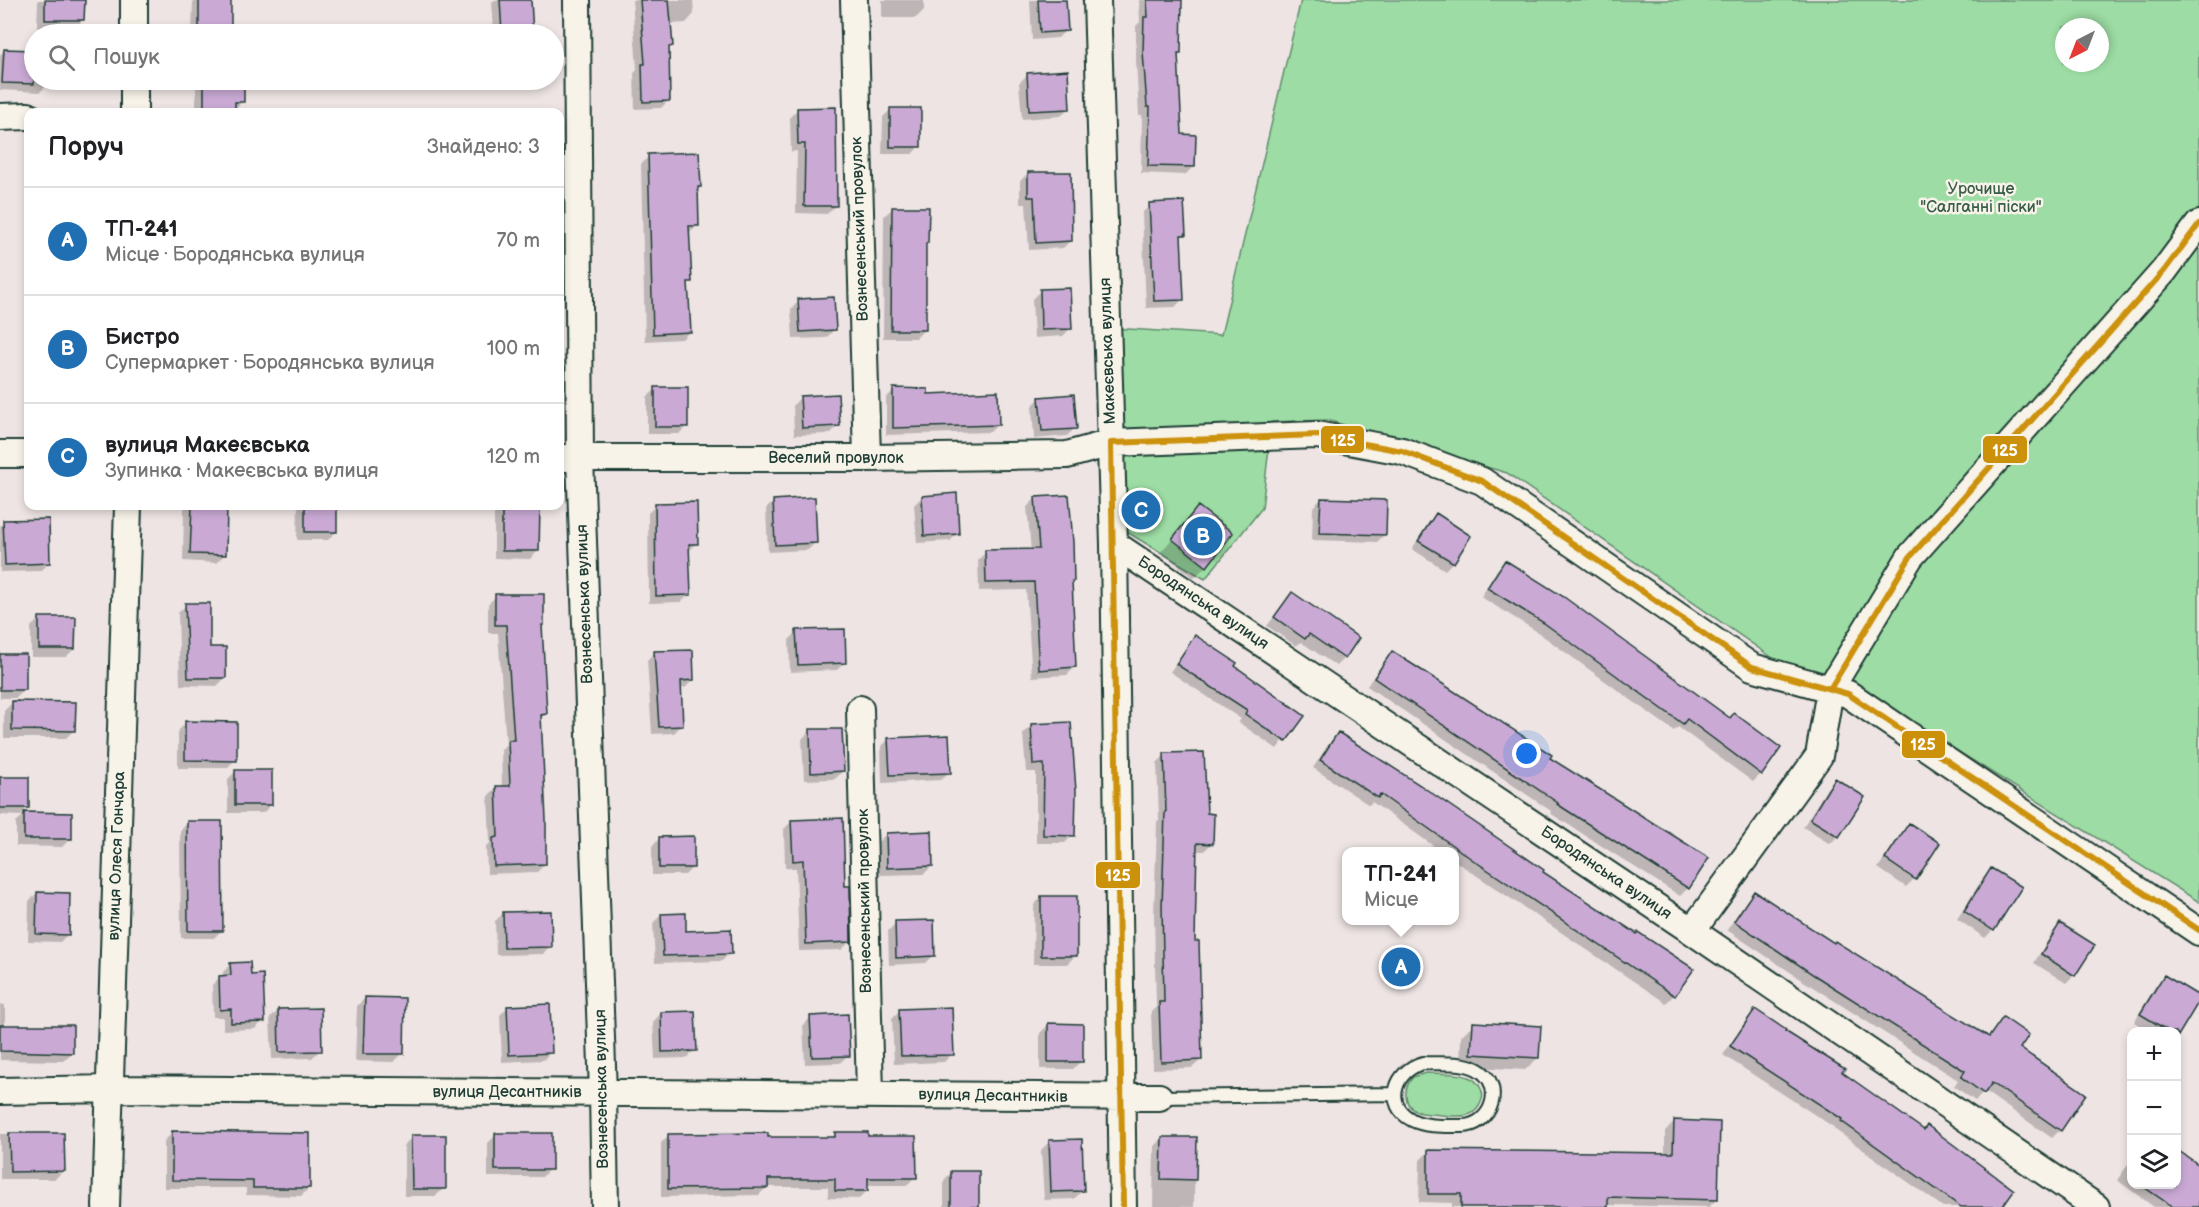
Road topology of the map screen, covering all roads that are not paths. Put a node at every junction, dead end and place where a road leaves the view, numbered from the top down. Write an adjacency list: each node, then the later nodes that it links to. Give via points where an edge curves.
1 (134, 0): 5 (street)
2 (577, 0): 14 (street, Вознесенська вулиця)
3 (854, 0): 15 (street, Вознесенський провулок)
4 (1097, 0): 11 (street, Макеєвська вулиця)
5 (134, 24)
6 (134, 90): 7 (street)
7 (134, 108)
8 (24, 116): 9 (street)
9 (0, 117)
10 (2199, 224): 18 (street, via 2164,271 1911,557)
11 (1111, 443): 15 (street, Веселий провулок, via 1067,455); 17 (street, Макеєвська вулиця); 18 (street, Веселий провулок, via 1317,435 1402,451 1482,482 1752,668)
12 (0, 454): 13 (street)
13 (24, 454)
14 (570, 458): 15 (street, Веселий провулок); 24 (street, Вознесенська вулиця)
15 (867, 458)
16 (128, 510): 22 (street, вулиця Олеся Гончара)
17 (1114, 544): 20 (street, Бородянська вулиця); 28 (street, Макеєвська вулиця)
18 (1830, 689): 20 (street, via 1819,756); 21 (street, Веселий провулок, via 1848,694)
19 (860, 709): 25 (street, Вознесенський провулок)
20 (1692, 931): 32 (street, Бородянська вулиця)
21 (2199, 931)
22 (110, 1089): 23 (street, вулиця Десантників); 24 (street, вулиця Десантників); 29 (street, вулиця Олеся Гончара)
23 (0, 1090)
24 (603, 1093): 25 (street, вулиця Десантників); 30 (street, Вознесенська вулиця)
25 (870, 1094): 28 (street, вулиця Десантників)
26 (1395, 1094): 26 (lane, via 1400,1110 1414,1122 1459,1126 1480,1122 1489,1112 1493,1098 1491,1084 1477,1069 1423,1063 1401,1076); 27 (lane)
27 (1159, 1097): 28 (street, вулиця Десантників)
28 (1121, 1098): 31 (street, Макеєвська вулиця)
29 (106, 1207)
30 (605, 1207)
31 (1123, 1207)
32 (2096, 1207)

